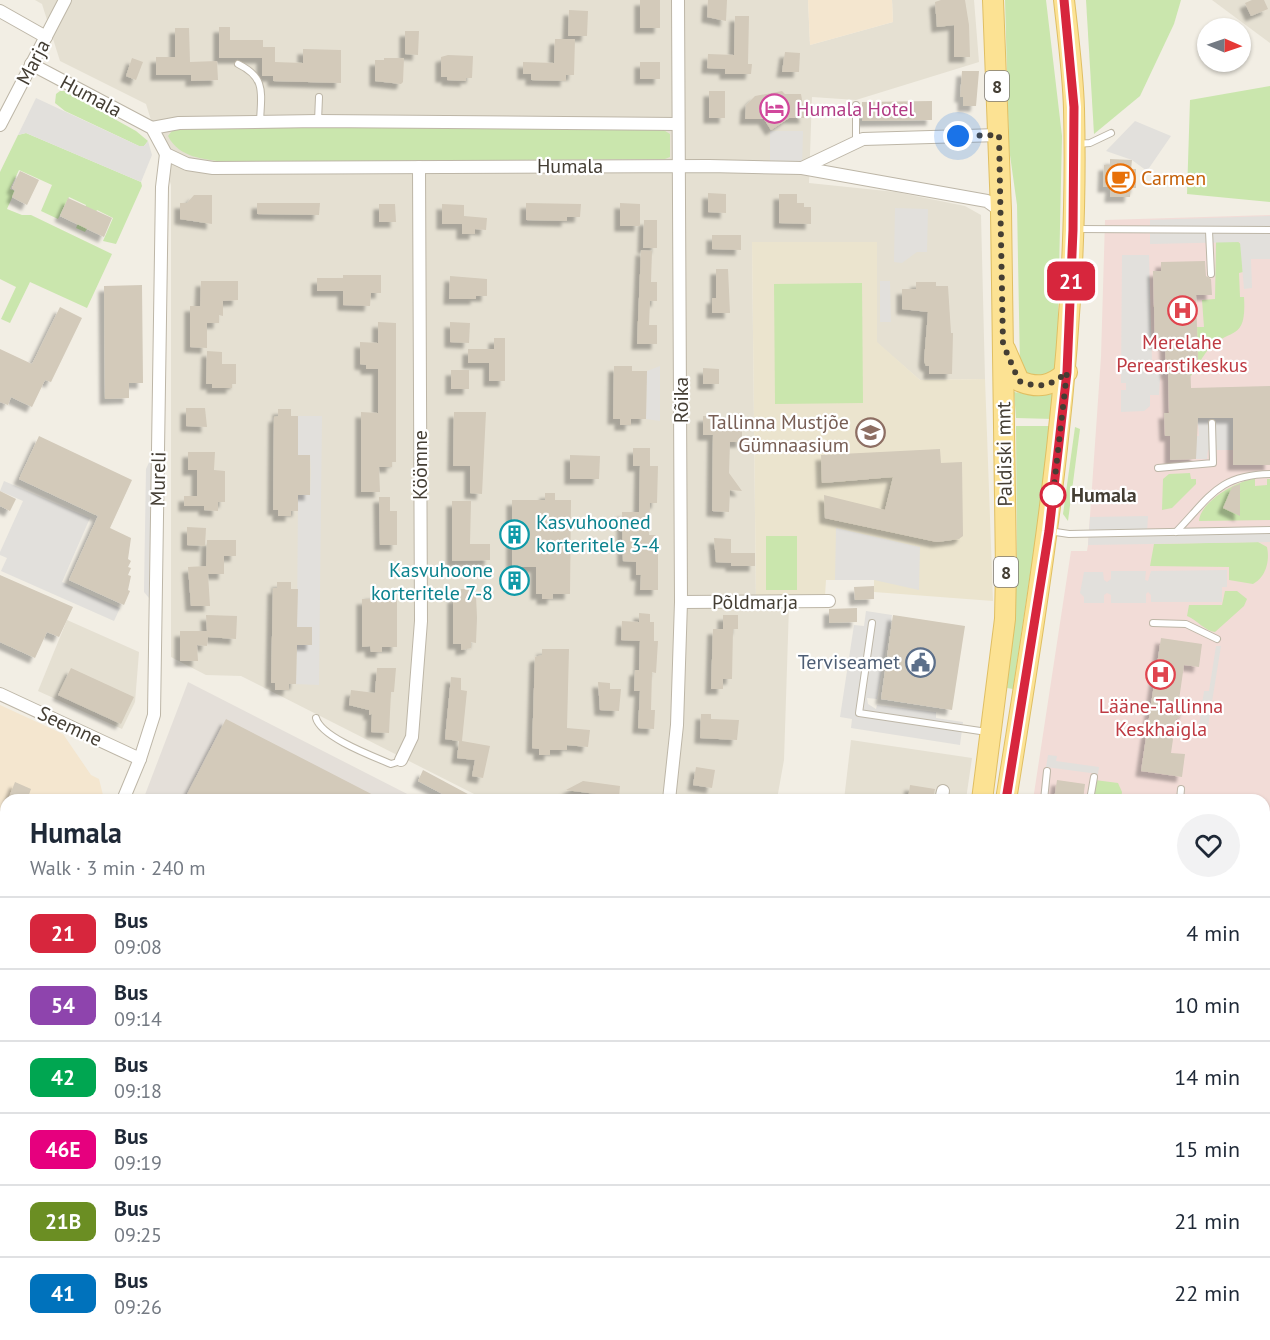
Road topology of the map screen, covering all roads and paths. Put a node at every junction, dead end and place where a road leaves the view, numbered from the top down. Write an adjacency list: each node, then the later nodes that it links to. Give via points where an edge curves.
1 (65, 0): 6 (street, Marja)
2 (678, 0): 13 (street, Rõika)
3 (993, 0): 17 (main road, Paldiski mnt / 8)
4 (1064, 0): 19 (main road, 8)
5 (0, 12): 6 (street)
6 (46, 37): 7 (street, Marja)
7 (31, 64): 14 (street, Marja); 15 (street, Humala)
8 (238, 64): 12 (lane, via 252,70 258,78)
9 (319, 97): 11 (lane)
10 (856, 105): 18 (lane)
11 (318, 121): 12 (street); 13 (street)
12 (260, 122): 15 (street, via 179,123)
13 (678, 124): 21 (street, Rõika)
14 (0, 125)
15 (152, 128): 20 (street)
16 (1111, 133): 19 (lane, via 1090,143)
17 (999, 135): 18 (street); 24 (main road, Paldiski mnt / 8)
18 (856, 143): 23 (street)
19 (1074, 144): 25 (main road, 8)
20 (166, 154): 22 (street, Humala, via 187,164 213,168); 45 (street, Mureli, via 162,187 155,688 153,715)
21 (680, 166): 22 (street, Humala); 23 (street, Humala); 38 (street, Rõika)
22 (419, 167): 46 (street, Köömne, via 421,621 412,737)
23 (802, 168): 24 (street, Humala, via 987,201)
24 (1001, 211): 29 (main road, Paldiski mnt / 8)
25 (1073, 230): 27 (lane); 30 (main road, 8)
26 (1270, 230): 27 (lane)
27 (1209, 231): 28 (lane)
28 (1211, 274)
29 (1003, 344): 30 (main road, via 1019,381 1033,386 1052,385); 44 (main road, Paldiski mnt / 8, via 1005,619)
30 (1067, 372): 35 (main road, 8)
31 (1212, 423): 32 (lane, via 1213,463)
32 (1158, 468)
33 (1270, 474): 36 (lane, via 1245,474 1231,479)
34 (1270, 530): 36 (lane)
35 (1049, 531): 36 (lane); 53 (main road, 8)
36 (1176, 532)
37 (829, 601): 38 (street, Põldmarja)
38 (681, 602): 51 (street, Rõika, via 677,724)
39 (872, 623): 44 (lane, via 859,712)
40 (1153, 623): 41 (lane, via 1186,624)
41 (1217, 639)
42 (0, 694): 45 (street, Seemne)
43 (316, 718): 46 (lane, via 321,729 369,755 391,764)
44 (990, 732): 52 (main road, Paldiski mnt / 8)
45 (140, 759): 50 (street, Mureli)
46 (401, 760)
47 (1047, 771): 54 (lane)
48 (1094, 777): 55 (lane)
49 (1181, 789): 56 (lane)
50 (125, 794)
51 (670, 794)
52 (983, 794)
53 (1007, 794)
54 (1045, 794)
55 (1091, 794)
56 (1181, 794)

